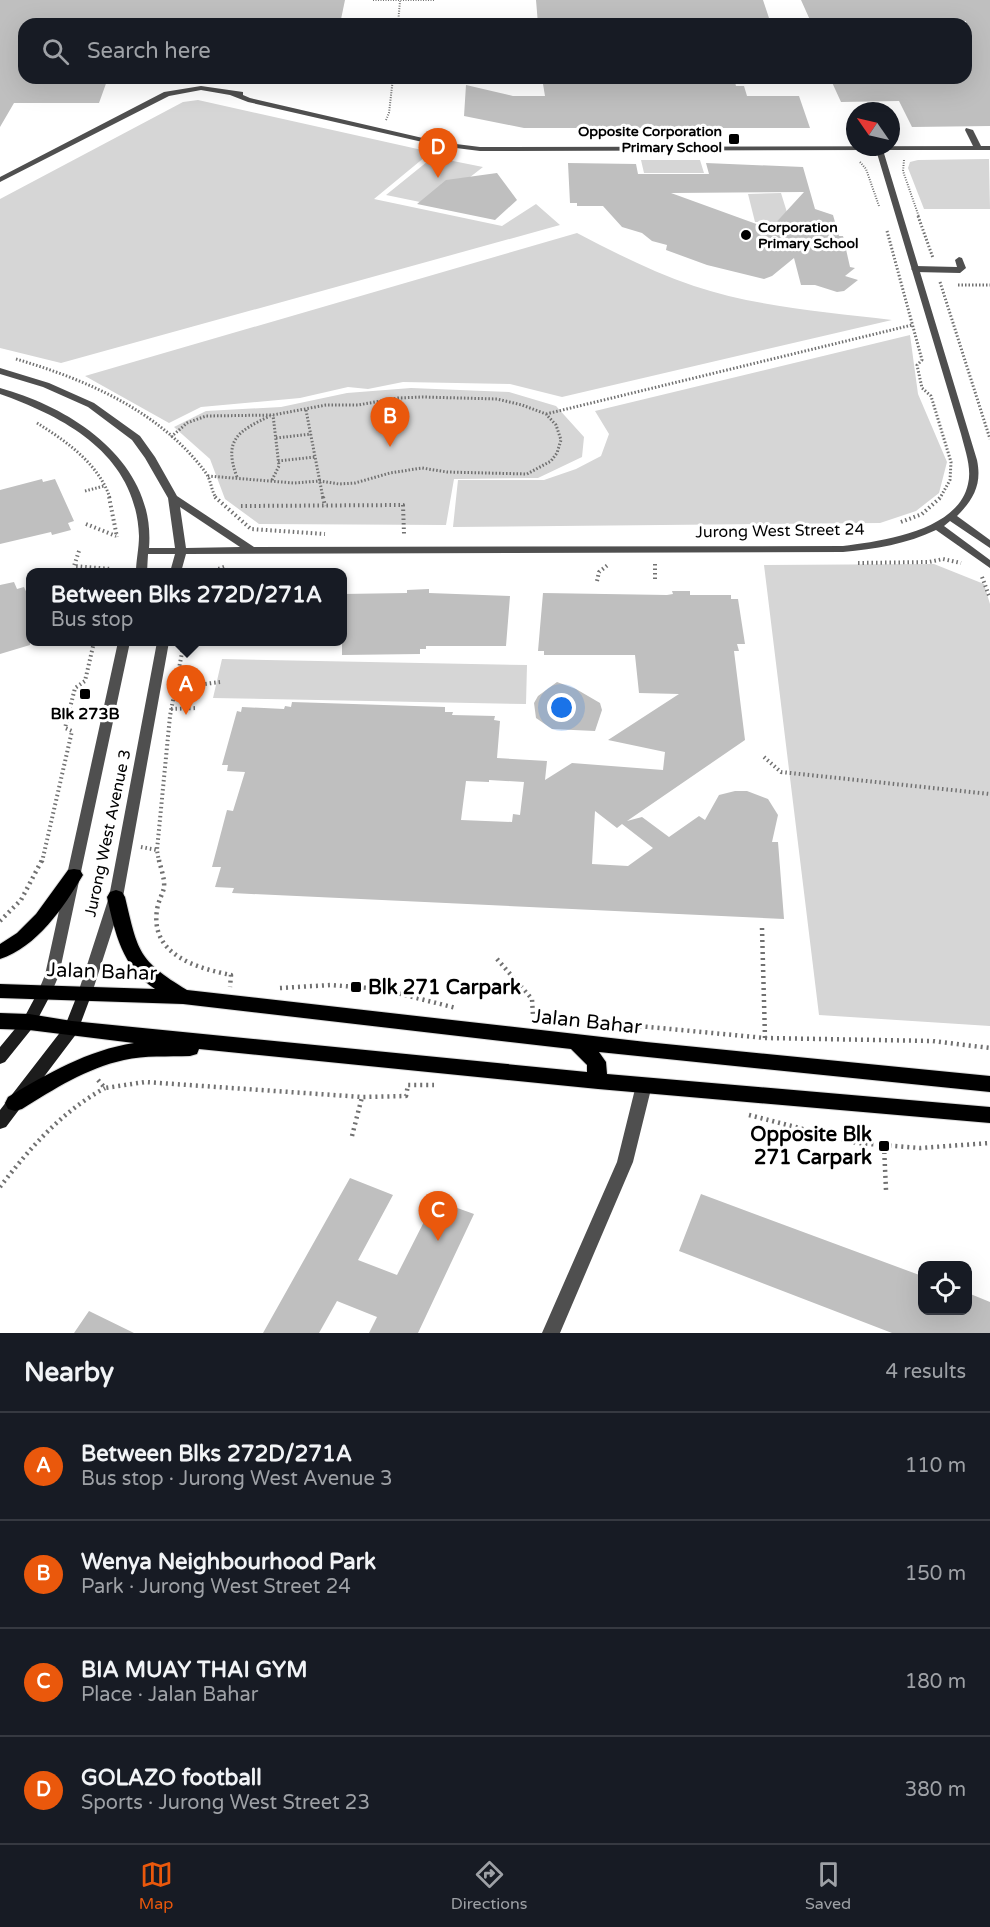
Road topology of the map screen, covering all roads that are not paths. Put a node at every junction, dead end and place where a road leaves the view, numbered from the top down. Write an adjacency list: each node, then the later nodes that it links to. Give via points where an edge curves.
1 (969, 130): 2 (street)
2 (978, 148): 3 (street); 5 (street)
3 (990, 148)
4 (846, 149): 7 (street, via 480,149 440,144 201,88 167,93)
5 (900, 149)
6 (881, 156): 9 (street, Jurong West Street 24)
7 (0, 180)
8 (958, 260): 9 (street, via 960,270)
9 (915, 269): 13 (street, Jurong West Street 24, via 966,434 974,476 966,500)
10 (0, 371): 12 (street, via 91,405 136,438)
11 (0, 391): 18 (street, via 68,418 100,442 123,467 141,502)
12 (173, 498): 16 (street); 17 (street)
13 (951, 517): 14 (street, Jurong West Street 24); 15 (street)
14 (937, 526): 17 (street, Jurong West Street 24, via 912,537 843,549); 19 (street)
15 (990, 545)
16 (181, 550): 17 (street, Jurong West Street 24); 18 (street, Jurong West Street 24); 21 (street)
17 (252, 550)
18 (144, 551): 20 (street)
19 (990, 564)
20 (142, 568)
21 (177, 568)
22 (123, 646): 24 (street, Jurong West Avenue 3)
23 (162, 646): 25 (street, Jurong West Avenue 3)
24 (74, 875): 26 (main road, via 31,933); 28 (street, Jurong West Avenue 3)
25 (116, 897): 29 (street, Jurong West Avenue 3); 30 (main road, via 125,933 140,965)
26 (0, 952)
27 (0, 990): 28 (main road, Jalan Bahar)
28 (45, 992): 29 (main road, Jalan Bahar); 32 (street, Jurong West Avenue 3)
29 (86, 993): 30 (main road, Jalan Bahar); 33 (street, Jurong West Avenue 3)
30 (183, 997): 34 (main road, Jalan Bahar)
31 (0, 1021): 32 (main road)
32 (29, 1022): 33 (main road); 36 (street, Jurong West Avenue 3)
33 (72, 1029): 35 (main road); 40 (street, Jurong West Avenue 3)
34 (577, 1043): 37 (main road, via 596,1062); 38 (main road, Jalan Bahar)
35 (238, 1045): 37 (main road); 40 (main road, via 127,1052 89,1062)
36 (0, 1058)
37 (598, 1081): 39 (main road)
38 (990, 1084)
39 (644, 1085): 41 (main road); 43 (street, via 625,1162)
40 (15, 1103): 42 (street, Jurong West Avenue 3)
41 (990, 1116)
42 (0, 1122)
43 (551, 1333)

